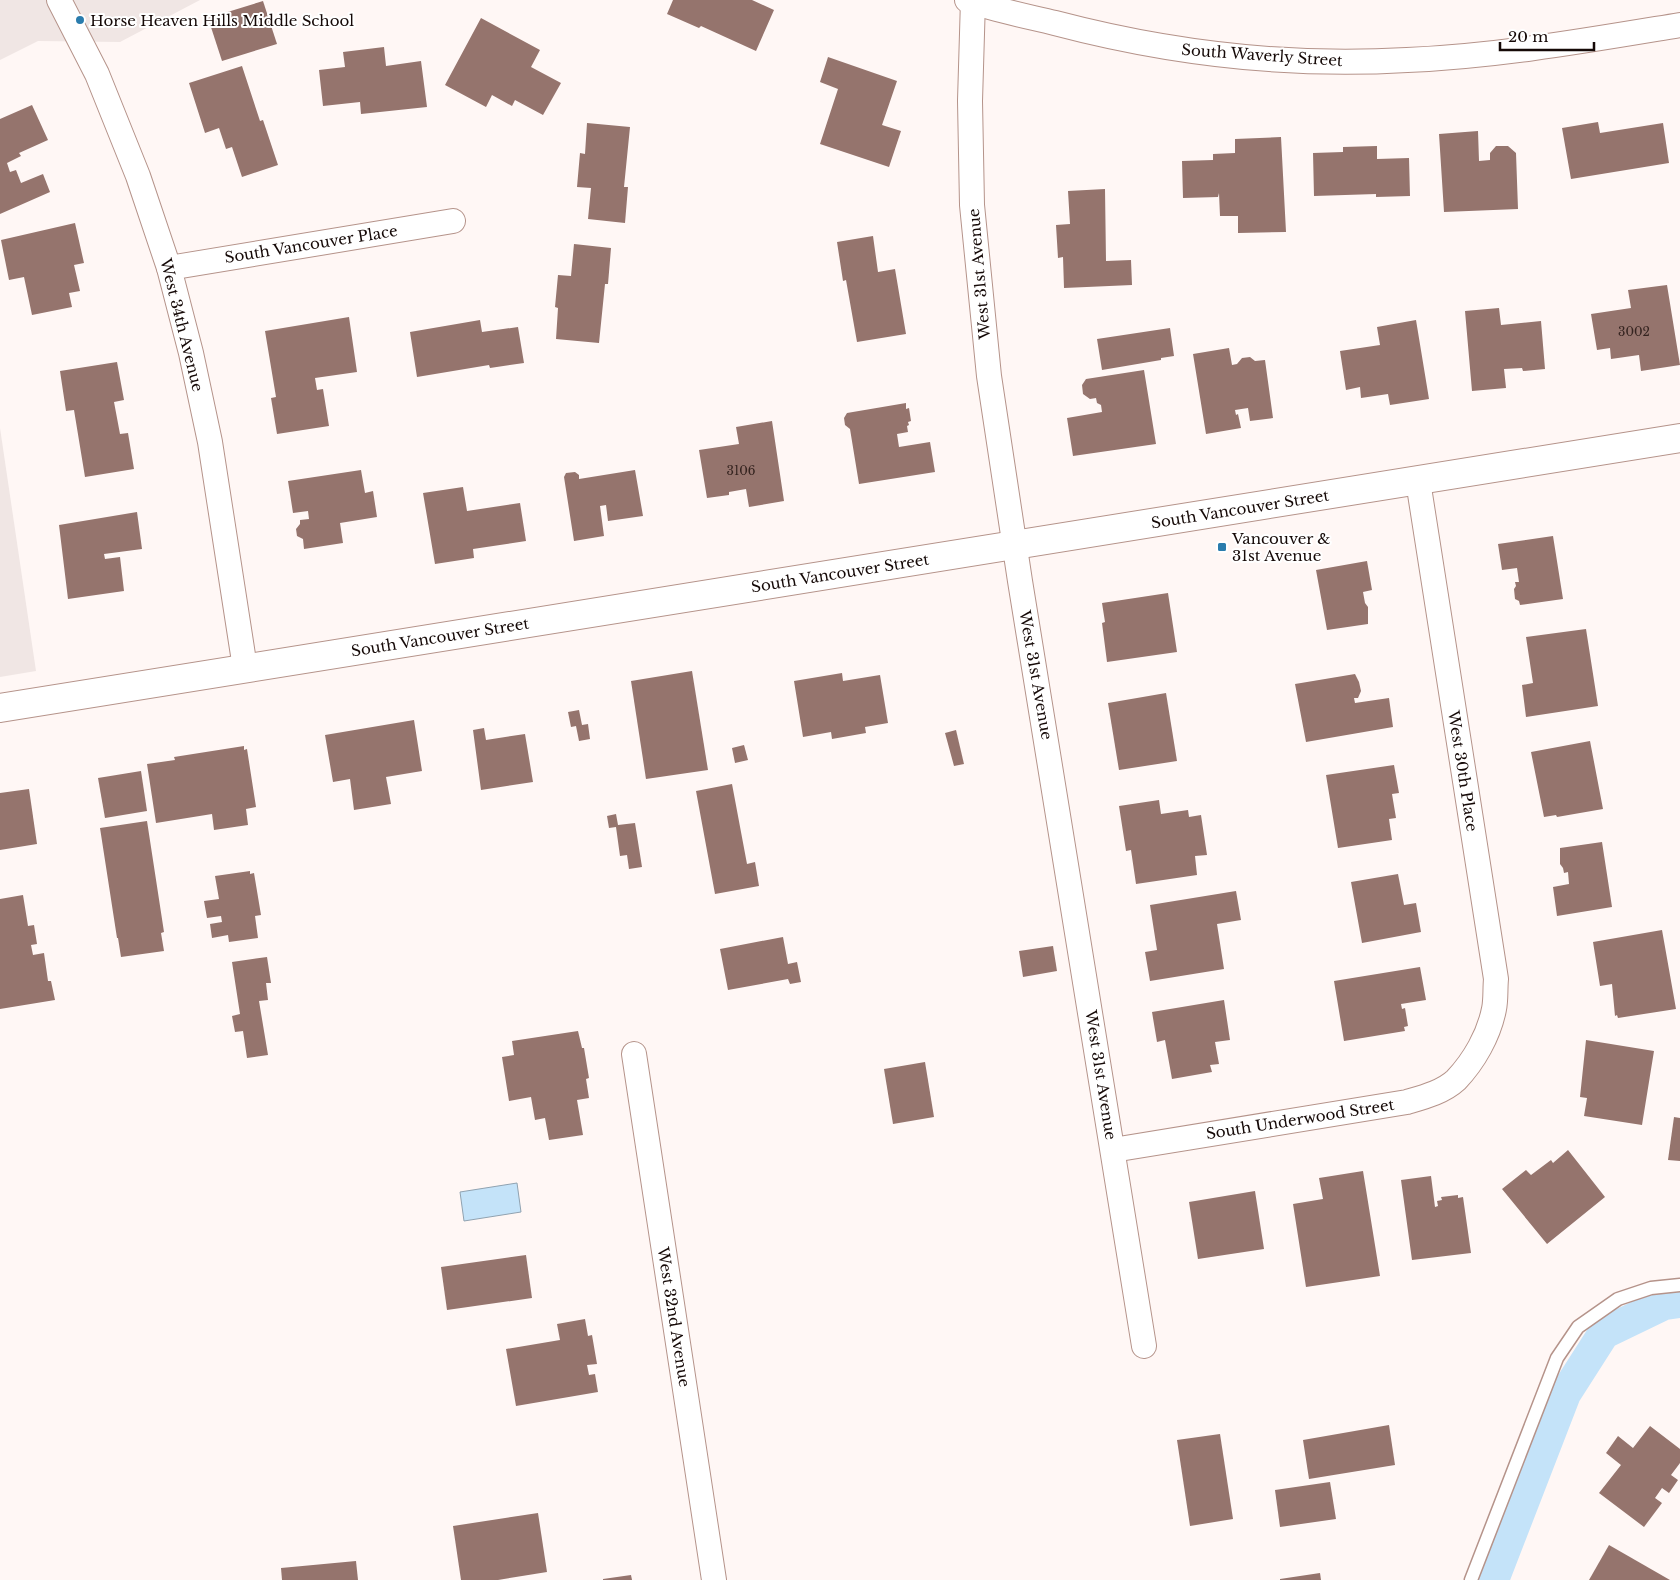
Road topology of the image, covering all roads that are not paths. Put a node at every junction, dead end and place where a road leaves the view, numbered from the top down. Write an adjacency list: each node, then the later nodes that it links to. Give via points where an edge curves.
1 (59, 0): 5 (street, West 34th Avenue, via 97,74)
2 (971, 1): 3 (street, South Waverly Street, via 1099,35 1240,56 1322,62 1473,56); 8 (street, West 31st Avenue, via 972,205 989,376)
3 (1680, 25)
4 (453, 221): 5 (street, South Vancouver Place)
5 (170, 268): 9 (street, West 34th Avenue, via 210,442)
6 (1680, 438): 7 (street, South Vancouver Street)
7 (1418, 481): 8 (street, South Vancouver Street); 12 (street, West 30th Place, via 1496,979 1494,1009 1486,1036)
8 (1014, 546): 9 (street, South Vancouver Street); 13 (street, West 31st Avenue)
9 (245, 668): 10 (street, South Vancouver Street)
10 (0, 708)
11 (634, 1054): 16 (street, West 32nd Avenue)
12 (1473, 1058): 13 (street, South Underwood Street, via 1455,1080 1431,1095 1407,1102)
13 (1113, 1150): 15 (street, West 31st Avenue)
14 (1680, 1285): 17 (lane, via 1651,1288 1618,1300 1578,1326 1557,1358)
15 (1144, 1346)
16 (714, 1580)
17 (1471, 1580)

